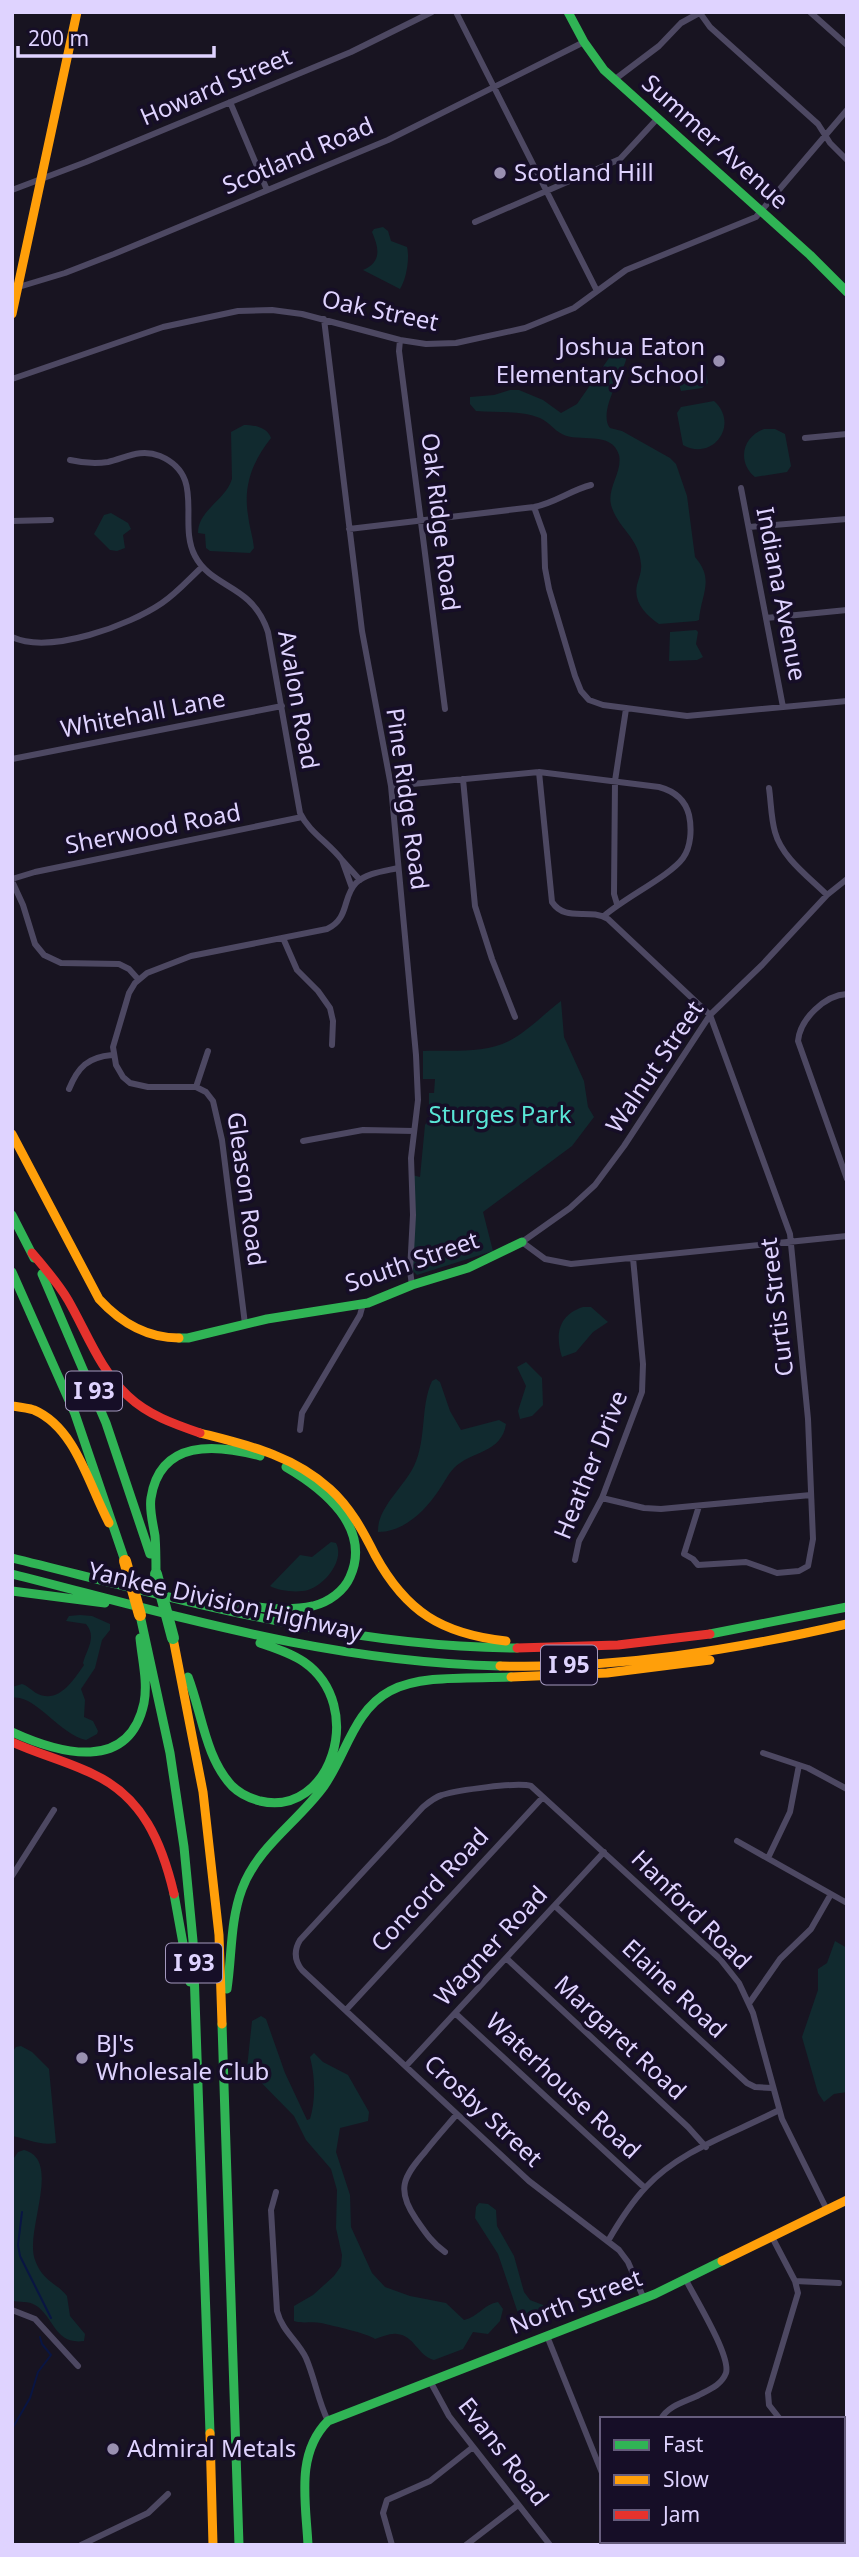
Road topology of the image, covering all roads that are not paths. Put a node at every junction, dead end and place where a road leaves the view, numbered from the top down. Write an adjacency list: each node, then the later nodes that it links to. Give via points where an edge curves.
1 (77, 12): 16 (main road)
2 (432, 12): 11 (street, Howard Street, via 364,47)
3 (456, 12): 10 (street)
4 (568, 12): 7 (main road, Summer Avenue)
5 (700, 12): 9 (street, via 676,26 659,46); 14 (street, via 709,26)
6 (810, 12): 8 (street)
7 (584, 42): 9 (main road, Summer Avenue); 10 (street, Scotland Road)
8 (847, 45)
9 (614, 80): 13 (main road, Summer Avenue)
10 (493, 87): 18 (street, Scotland Road, via 401,134); 19 (street)
11 (230, 102): 16 (street, Howard Street); 18 (street)
12 (847, 110): 14 (street)
13 (657, 119): 19 (street, via 620,159); 20 (main road, Summer Avenue)
14 (825, 134): 15 (street); 20 (street)
15 (847, 160)
16 (42, 179): 17 (street, Howard Street); 22 (main road)
17 (12, 190)
18 (267, 190): 22 (street, Scotland Road, via 99,260)
19 (546, 190): 21 (street); 23 (street)
20 (762, 212): 23 (street, Oak Street, via 633,267); 24 (main road, Summer Avenue)
21 (475, 222)
22 (15, 288): 25 (main road)
23 (597, 291): 27 (street, Oak Street, via 566,312 526,328 450,344)
24 (847, 292)
25 (12, 314)
26 (324, 319): 27 (street, Oak Street); 28 (street, Oak Street, via 272,310 216,315 163,327); 40 (street, Pine Ridge Road)
27 (400, 340): 38 (street, Oak Ridge Road)
28 (12, 379)
29 (847, 434): 30 (street)
30 (805, 438)
31 (70, 460): 41 (street, via 100,463 140,452 167,460 178,469 188,489 189,539)
32 (591, 485): 34 (street)
33 (741, 488): 39 (street, Indiana Avenue)
34 (534, 507): 38 (street); 49 (street, via 544,535 547,578 578,686 593,702)
35 (847, 519): 39 (street)
36 (51, 520): 37 (street)
37 (12, 521)
38 (420, 521): 40 (street); 48 (street, Oak Ridge Road)
39 (749, 527): 43 (street, Indiana Avenue)
40 (349, 529): 54 (street, Pine Ridge Road, via 362,631)
41 (202, 567): 44 (street, via 160,605 101,630 44,643); 46 (street, Avalon Road, via 248,600 263,620 273,648)
42 (847, 610): 43 (street)
43 (766, 618): 47 (street, Indiana Avenue)
44 (12, 637)
45 (847, 701): 47 (street)
46 (282, 706): 50 (street, Whitehall Lane); 56 (street, Avalon Road)
47 (782, 707): 49 (street, via 687,716)
48 (445, 709)
49 (626, 709): 53 (street)
50 (12, 759)
51 (539, 772): 52 (street); 53 (street); 65 (street, via 552,902 566,914)
52 (463, 779): 54 (street); 70 (street, via 475,906)
53 (615, 782): 64 (street); 64 (street, via 670,790 685,805 690,826 689,846 681,861)
54 (391, 786): 58 (street, Pine Ridge Road)
55 (769, 788): 63 (street, via 780,845)
56 (302, 817): 57 (street); 60 (street, Sherwood Road)
57 (342, 860): 61 (street); 62 (street)
58 (398, 868): 61 (street); 76 (street, Pine Ridge Road, via 417,1070)
59 (847, 879): 63 (street, Walnut Street)
60 (12, 880): 67 (street, via 35,944 44,955 61,963 119,964)
61 (360, 880): 62 (street)
62 (352, 888): 66 (street, via 336,924)
63 (827, 895): 69 (street, Walnut Street)
64 (617, 904): 65 (street)
65 (604, 916): 69 (street)
66 (284, 938): 67 (street, via 191,956); 71 (street, via 297,970 330,1008)
67 (138, 979): 73 (street, via 121,1015)
68 (847, 994): 79 (street, via 825,1001 804,1023 798,1038)
69 (710, 1015): 82 (street, Walnut Street, via 595,1185); 83 (street, Curtis Street)
70 (515, 1017)
71 (332, 1045)
72 (208, 1051): 74 (street)
73 (112, 1055): 74 (street, Gleason Road, via 121,1074 134,1085); 75 (street, via 84,1064)
74 (196, 1087): 89 (street, Gleason Road, via 211,1098 217,1112)
75 (69, 1089)
76 (414, 1132): 78 (street, via 363,1130); 87 (street, Pine Ridge Road)
77 (12, 1134): 89 (main road, South Street, via 93,1290 111,1313 138,1331 172,1339)
78 (303, 1141)
79 (846, 1174)
80 (12, 1215): 84 (main road, I 93)
81 (847, 1236): 83 (street)
82 (522, 1242): 85 (street, via 540,1256 560,1263); 87 (main road, South Street, via 468,1268)
83 (791, 1242): 85 (street); 92 (street, Curtis Street)
84 (32, 1253): 101 (main road, I 93, via 106,1423); 110 (main road, via 59,1286 129,1397 166,1421 264,1449 317,1477 357,1520 395,1588 428,1618 478,1637)
85 (633, 1258): 93 (street, Heather Drive, via 643,1385)
86 (12, 1272): 95 (main road, I 93, via 70,1401)
87 (412, 1285): 88 (main road, South Street)
88 (363, 1304): 89 (main road, South Street); 91 (street, via 302,1413)
89 (246, 1324)
90 (12, 1406): 95 (main road, via 42,1414 62,1431)
91 (300, 1430)
92 (811, 1495): 94 (street); 94 (street, Curtis Street, via 813,1539 808,1566 795,1572 774,1573 746,1562 698,1565 684,1554)
93 (602, 1498): 94 (street, via 649,1509); 98 (street, Heather Drive, via 579,1541)
94 (699, 1506)
95 (118, 1537): 108 (main road, I 93, bridge)
96 (12, 1549): 99 (main road)
97 (12, 1558): 99 (main road, Yankee Division Highway / I 95)
98 (575, 1560)
99 (75, 1573): 103 (main road, Yankee Division Highway / I 95)
100 (12, 1574): 104 (main road, Yankee Division Highway / I 95)
101 (156, 1574): 103 (main road, via 151,1512 154,1485 173,1459 197,1447 245,1452 292,1471 330,1500 348,1521 356,1541 355,1565 348,1581 331,1599 311,1607); 111 (main road, I 93, bridge)
102 (12, 1591): 104 (main road)
103 (157, 1594): 110 (main road, Yankee Division Highway / I 95, via 286,1624 393,1641 476,1648)
104 (127, 1604): 106 (main road, Yankee Division Highway / I 95)
105 (847, 1606): 110 (main road, Yankee Division Highway / I 95, via 698,1636)
106 (207, 1623): 109 (main road, Yankee Division Highway / I 95, via 346,1653 511,1666 653,1659); 111 (main road, via 298,1658 327,1686 338,1717 336,1743 325,1770 310,1789 294,1799 274,1802 250,1797 232,1785 215,1759)
107 (847, 1624): 109 (main road, Yankee Division Highway / I 95)
108 (142, 1630): 112 (main road, via 144,1701 135,1726 123,1741 99,1753 79,1754 43,1746); 130 (main road, I 93, via 162,1707 178,1800)
109 (822, 1630): 132 (main road, via 772,1647 685,1664 422,1681 388,1691 365,1714 323,1786 267,1845 251,1870 233,1922)
110 (587, 1647)
111 (176, 1651): 132 (main road, I 93, via 209,1840)
112 (12, 1732)
113 (12, 1742): 130 (main road, via 104,1779 128,1797 150,1823 167,1863)
114 (763, 1753): 115 (street)
115 (799, 1765): 116 (street); 121 (street, via 790,1812)
116 (847, 1789)
117 (543, 1797): 120 (street, Hanford Road); 126 (street, Hanford Road, via 528,1785 437,1797 300,1940); 129 (street, Concord Road)
118 (54, 1810): 122 (street)
119 (737, 1841): 121 (street)
120 (604, 1852): 125 (street, Wagner Road); 128 (street, Hanford Road, via 720,1959)
121 (768, 1858): 123 (street)
122 (12, 1876)
123 (831, 1894): 124 (street); 128 (street, via 811,1929 780,1959)
124 (847, 1903)
125 (555, 1906): 127 (street, Wagner Road); 134 (street, Elaine Road, via 747,2083)
126 (296, 1951): 129 (street, Crosby Street, via 300,1968)
127 (506, 1958): 131 (street, Wagner Road); 137 (street, Margaret Road)
128 (750, 2002): 134 (street, Hanford Road)
129 (346, 2010): 133 (street, Crosby Street)
130 (197, 2012): 161 (main road, I 93)
131 (455, 2013): 133 (street, Wagner Road); 138 (street, Waterhouse Road)
132 (223, 2020): 162 (main road, I 93)
133 (406, 2066): 136 (street, Crosby Street)
134 (772, 2088): 135 (street, Hanford Road)
135 (779, 2110): 137 (street); 141 (street, Hanford Road)
136 (457, 2114): 143 (street, Crosby Street, via 554,2202); 144 (street, via 411,2167 404,2186 410,2210)
137 (706, 2147): 138 (street, via 672,2165)
138 (645, 2188): 143 (street)
139 (276, 2192): 155 (street, via 271,2210 277,2311 307,2361)
140 (847, 2200): 141 (main road, North Street)
141 (827, 2210): 142 (main road, North Street)
142 (772, 2237): 145 (main road, North Street); 146 (street)
143 (608, 2241): 148 (street, Crosby Street, via 626,2259)
144 (445, 2252)
145 (686, 2280): 148 (main road, North Street); 153 (street, via 727,2370 715,2387)
146 (795, 2281): 147 (street); 154 (street, via 797,2300 768,2393 769,2406)
147 (839, 2283)
148 (644, 2299): 150 (main road, North Street)
149 (12, 2310): 151 (street, via 34,2319)
150 (547, 2336): 152 (main road, North Street); 157 (street)
151 (78, 2366)
152 (430, 2381): 155 (main road, North Street); 156 (street, Evans Road, via 442,2406)
153 (663, 2417)
154 (778, 2417)
155 (328, 2421): 163 (main road, North Street, via 308,2447)
156 (473, 2447): 159 (street, Evans Road); 164 (street, via 425,2484 387,2500 383,2513)
157 (600, 2468)
158 (167, 2494): 160 (street, via 148,2513)
159 (518, 2505): 165 (street); 166 (street, Evans Road)
160 (81, 2545)
161 (213, 2545)
162 (239, 2545)
163 (308, 2545)
164 (392, 2545)
165 (466, 2545)
166 (550, 2545)

